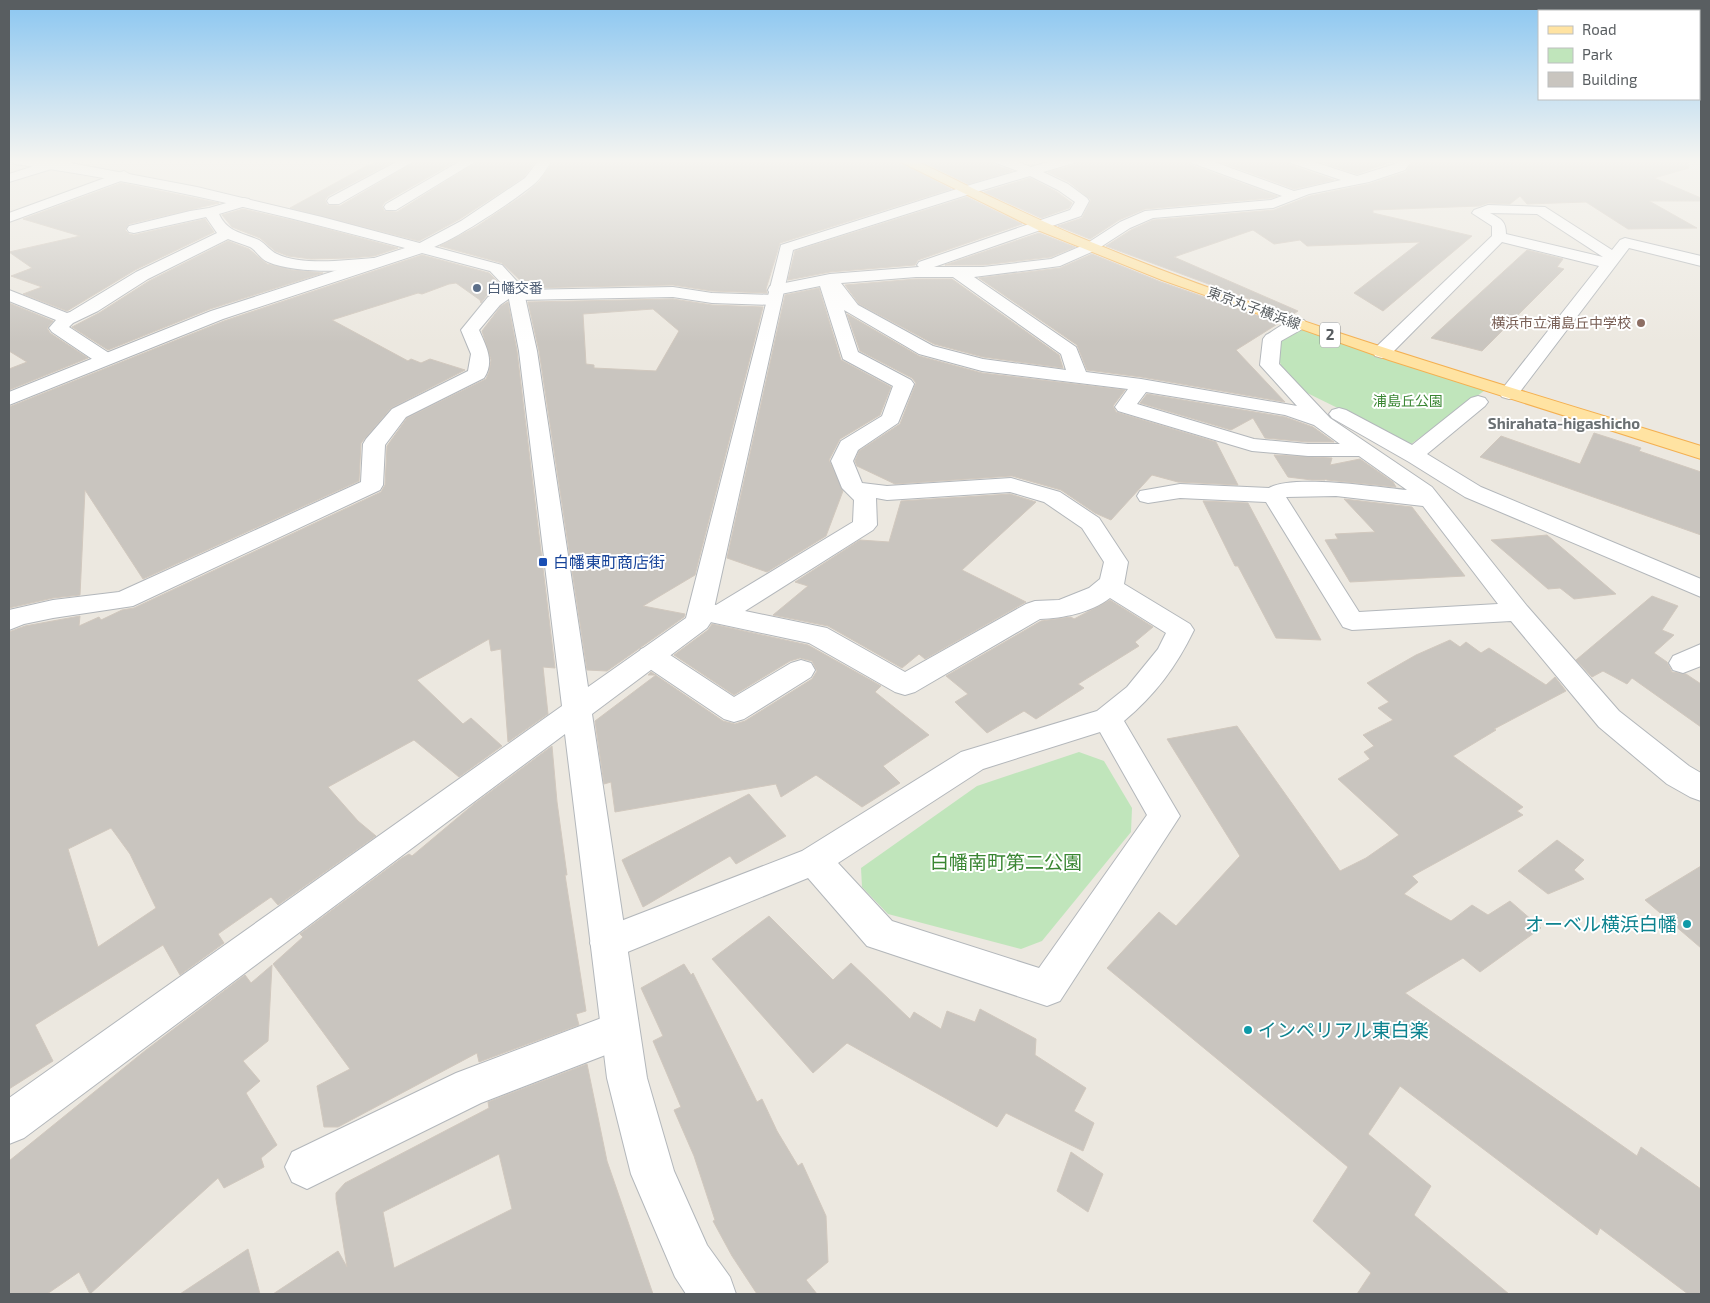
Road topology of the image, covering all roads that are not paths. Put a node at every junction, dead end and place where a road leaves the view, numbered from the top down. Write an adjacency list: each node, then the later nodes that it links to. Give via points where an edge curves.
1 (167, 221): 12 (street)
2 (214, 221): 13 (street)
3 (316, 221): 16 (street)
4 (471, 221): 16 (street)
5 (869, 221): 25 (street, via 786,248)
6 (1032, 221): 11 (main road, 東京丸子横浜線 / 2)
7 (1053, 221): 11 (street)
8 (1135, 221): 15 (street)
9 (1493, 221): 14 (street, via 1499,224)
10 (1555, 221): 17 (street)
11 (1041, 225): 15 (main road, 東京丸子横浜線 / 2); 21 (street)
12 (134, 229)
13 (228, 234): 19 (street, via 258,245 269,256 287,262); 26 (street, via 186,251 83,314)
14 (1499, 237): 17 (street); 28 (street)
15 (1090, 247): 20 (street, via 1054,263 1007,270); 27 (main road, 東京丸子横浜線 / 2)
16 (421, 248): 19 (street); 23 (street, via 496,268)
17 (1612, 261): 18 (street, via 1625,243); 33 (street)
18 (1701, 261)
19 (373, 263): 29 (street, via 217,315)
20 (957, 272): 21 (street); 30 (street, via 1069,352)
21 (902, 273): 22 (street)
22 (828, 279): 25 (street); 30 (street, via 852,309 926,350 982,365); 40 (street, via 850,355 904,384 891,419 849,446 842,461)
23 (516, 291): 25 (street, via 672,292 712,298); 48 (street, via 494,301 470,330 480,354 478,374 399,413 374,444 372,485 124,600 53,609); 51 (street, via 528,351)
24 (9, 294): 26 (street)
25 (775, 295): 47 (street)
26 (67, 319): 29 (street, via 58,328)
27 (1298, 324): 28 (main road, 東京丸子横浜線 / 2); 32 (street, via 1272,339 1269,365)
28 (1382, 352): 33 (main road, 東京丸子横浜線 / 2)
29 (105, 359): 34 (street)
30 (1078, 377): 31 (street)
31 (1140, 385): 36 (street, via 1289,410); 37 (street, via 1125,407 1252,445 1308,450)
32 (1295, 392): 36 (street); 39 (street)
33 (1509, 393): 38 (main road, 東京丸子横浜線 / 2)
34 (9, 399)
35 (1472, 404): 39 (street)
36 (1323, 422): 37 (street)
37 (1365, 450): 43 (street, via 1424,492)
38 (1701, 454)
39 (1413, 455): 45 (street, via 1473,492)
40 (853, 488): 44 (street, via 887,493 1011,485 1052,497 1091,524 1111,554 1116,562 1112,582); 47 (street, via 865,498 865,525)
41 (1273, 495): 42 (street, via 1180,491); 43 (street, via 1281,490 1336,489); 46 (street, via 1352,621)
42 (1148, 496)
43 (1430, 500): 46 (street)
44 (1108, 586): 47 (street, via 1098,594 1063,609 1036,610 905,685 817,635); 52 (street, via 1181,630 1169,654 1137,694)
45 (1701, 590)
46 (1518, 612): 53 (street, via 1609,719 1678,775)
47 (710, 613): 49 (street)
48 (9, 621)
49 (651, 656): 50 (street, via 734,711); 51 (street)
50 (800, 670)
51 (576, 710): 55 (street); 57 (street)
52 (1107, 719): 54 (street, via 972,760); 54 (street, via 1164,816 1047,988 880,934)
53 (1701, 788)
54 (814, 861): 55 (street)
55 (608, 943): 56 (street)
56 (620, 1030): 58 (street, via 470,1087); 59 (street, via 627,1078 653,1174 691,1261)
57 (9, 1123)
58 (307, 1167)
59 (713, 1294)

